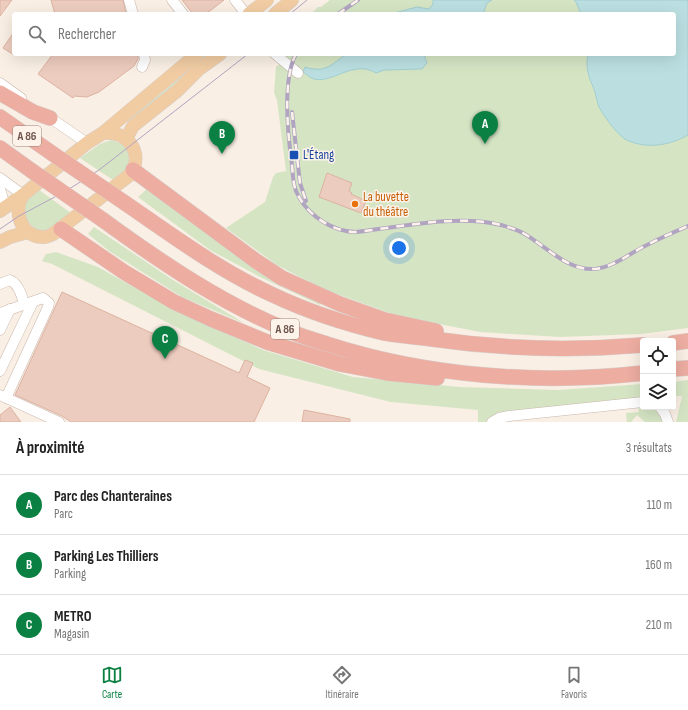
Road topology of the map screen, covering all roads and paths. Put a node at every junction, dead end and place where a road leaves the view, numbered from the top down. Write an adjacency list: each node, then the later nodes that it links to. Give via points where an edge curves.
1 (129, 0): 6 (street)
2 (172, 0): 7 (street)
3 (236, 0): 8 (street)
4 (267, 0): 9 (main road)
5 (292, 0): 10 (main road)
6 (132, 12)
7 (181, 12)
8 (245, 12)
9 (252, 12)
10 (277, 12)
11 (144, 56): 15 (street)
12 (195, 56): 21 (main road)
13 (217, 56): 22 (main road, via 134,126)
14 (277, 56): 16 (street)
15 (142, 68)
16 (298, 73)
17 (0, 83): 20 (street)
18 (0, 93): 20 (highway, via 33,112)
19 (0, 117): 38 (highway, A 86, bridge, via 188,247 267,292 334,319 386,333)
20 (50, 118): 23 (street)
21 (104, 133): 22 (main road, via 115,133); 23 (main road)
22 (126, 139): 25 (main road, via 136,157)
23 (87, 143): 28 (main road)
24 (0, 148): 45 (highway, A 86, bridge, via 192,280 242,309 292,333 388,361)
25 (133, 170): 30 (main road, via 122,182); 38 (highway, via 282,278 340,304 385,320 444,332)
26 (0, 178): 28 (street)
27 (0, 189): 29 (street, via 3,199)
28 (23, 195): 29 (main road); 31 (main road, via 18,211 20,220)
29 (1, 210)
30 (61, 229): 31 (main road, via 44,237); 45 (highway, via 174,302 267,342 340,364 387,373 474,381)
31 (28, 232): 32 (main road)
32 (0, 242)
33 (0, 284): 34 (street, via 10,280 14,282)
34 (29, 303): 35 (street); 43 (street); 46 (street, via 43,298 47,300 48,308)
35 (5, 311): 36 (street)
36 (0, 330)
37 (688, 342): 39 (highway)
38 (456, 343): 40 (highway, A 86, via 560,349)
39 (676, 343)
40 (640, 345)
41 (688, 368): 42 (highway)
42 (676, 369)
43 (0, 371)
44 (640, 373): 45 (highway, A 86, via 570,378)
45 (491, 375)
46 (3, 397): 49 (street)
47 (640, 402): 50 (street, via 509,416)
48 (662, 410): 51 (street)
49 (59, 422)
50 (492, 422)
51 (668, 422)

